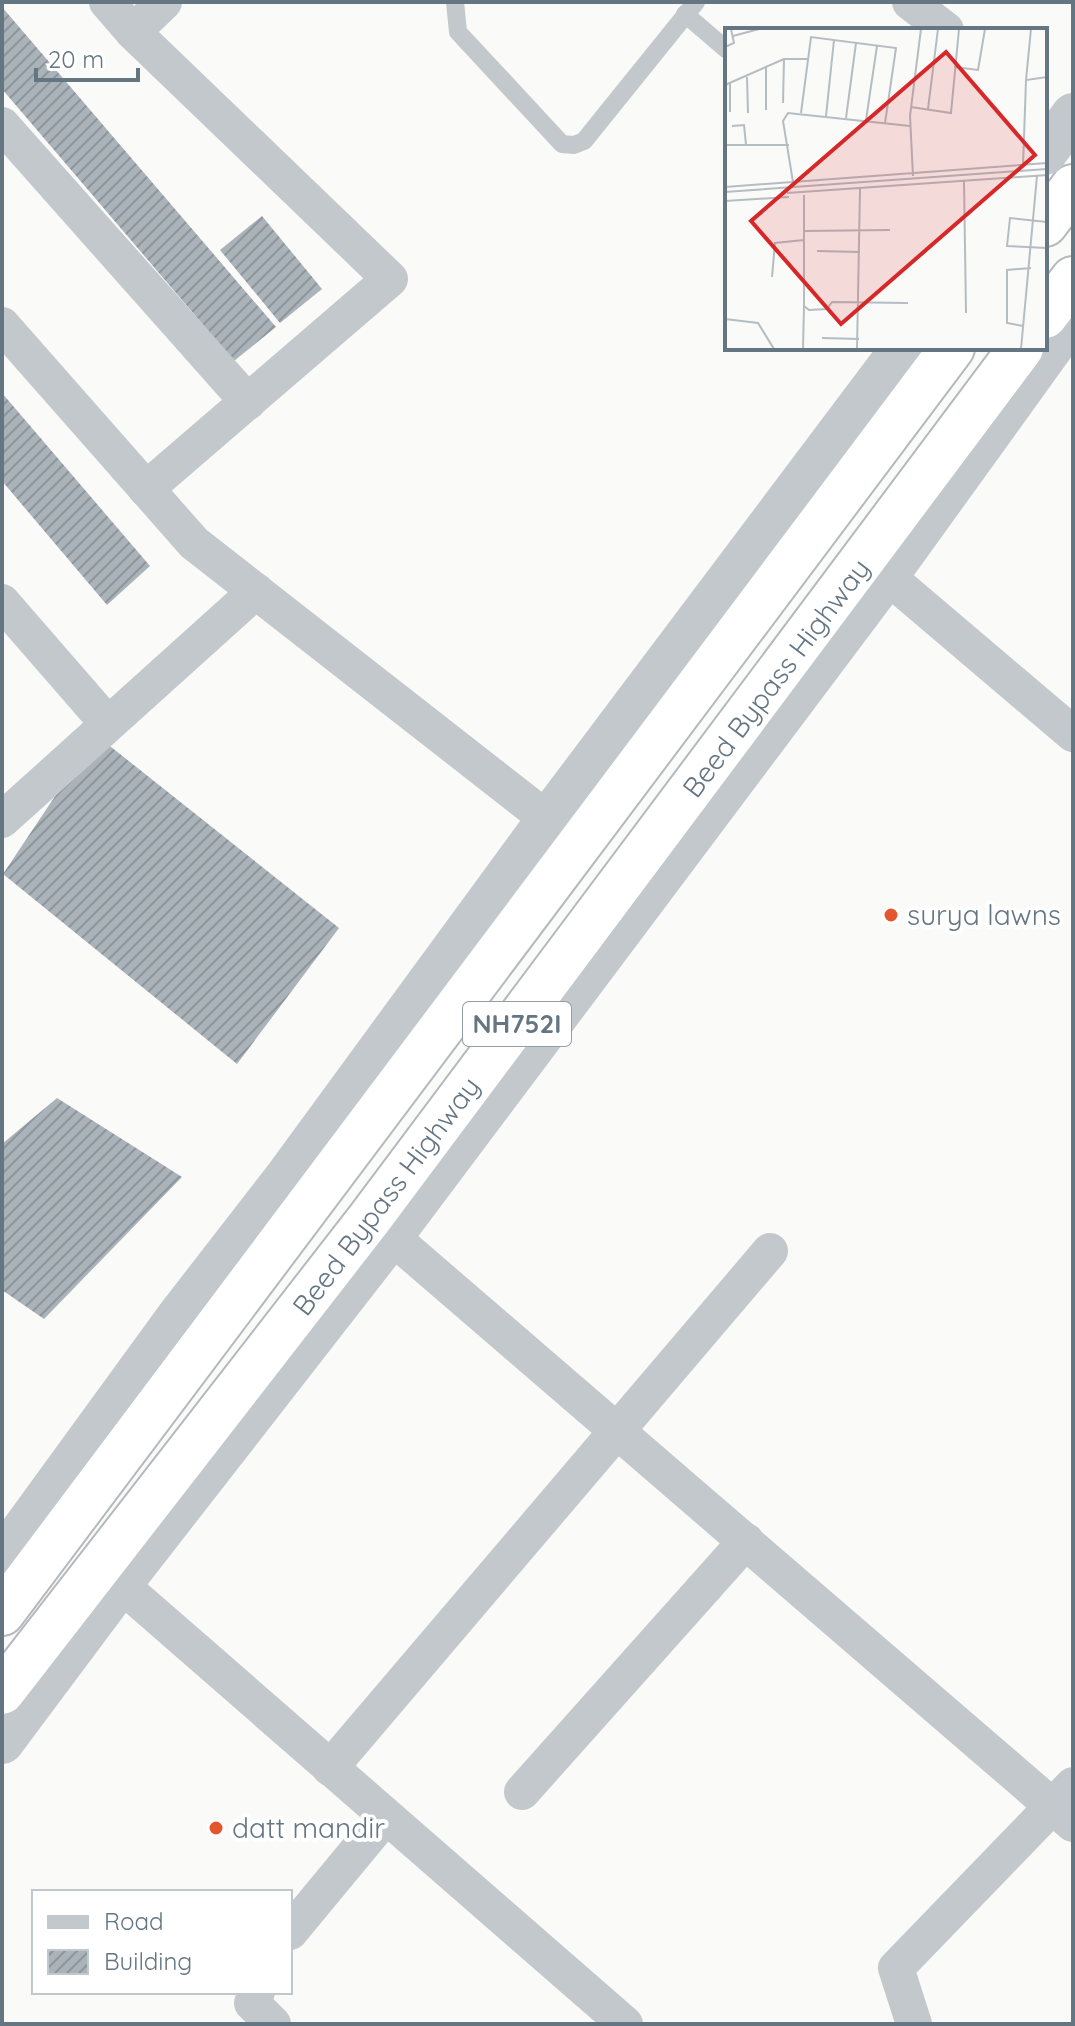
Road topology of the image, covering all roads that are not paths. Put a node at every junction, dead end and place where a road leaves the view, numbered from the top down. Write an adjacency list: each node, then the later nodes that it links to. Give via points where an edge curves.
1 (107, 2): 7 (street)
2 (164, 2): 7 (street)
3 (455, 2): 5 (lane, via 458,32 562,144 574,145 584,141)
4 (910, 2): 6 (street)
5 (690, 8): 8 (lane)
6 (943, 28)
7 (133, 32): 21 (street, via 390,279)
8 (725, 48)
9 (2, 125): 21 (street)
10 (1073, 187): 11 (highway)
11 (1047, 221)
12 (1073, 279): 13 (highway)
13 (1047, 313)
14 (1073, 317): 19 (street)
15 (2, 325): 22 (street)
16 (902, 350): 29 (street)
17 (950, 350): 29 (highway, Beed Bypass Highway / NH752I)
18 (1020, 350): 23 (highway, Beed Bypass Highway / NH752I)
19 (1047, 350)
20 (1047, 350): 23 (street)
21 (248, 402): 22 (street)
22 (146, 489): 24 (street, via 194,543)
23 (876, 566): 27 (street); 30 (highway, Beed Bypass Highway / NH752I)
24 (256, 591): 26 (street); 29 (street)
25 (2, 602): 26 (street)
26 (108, 724): 28 (street)
27 (1073, 734)
28 (2, 820)
29 (563, 832): 34 (street, via 179,1316); 36 (highway, Beed Bypass Highway / NH752I)
30 (380, 1227): 32 (street); 35 (street); 37 (highway, Beed Bypass Highway / NH752I)
31 (770, 1251): 32 (street)
32 (618, 1431): 33 (street); 39 (street)
33 (746, 1541): 40 (street); 41 (street)
34 (2, 1559)
35 (120, 1584): 38 (street); 39 (street)
36 (2, 1613)
37 (2, 1692)
38 (2, 1742)
39 (330, 1768): 42 (street)
40 (522, 1792)
41 (1066, 1805): 47 (street, via 896,1968)
42 (386, 1816): 43 (street); 46 (street)
43 (292, 1930)
44 (256, 1994): 45 (street, via 252,2003)
45 (273, 2024)
46 (625, 2024)
47 (914, 2024)

